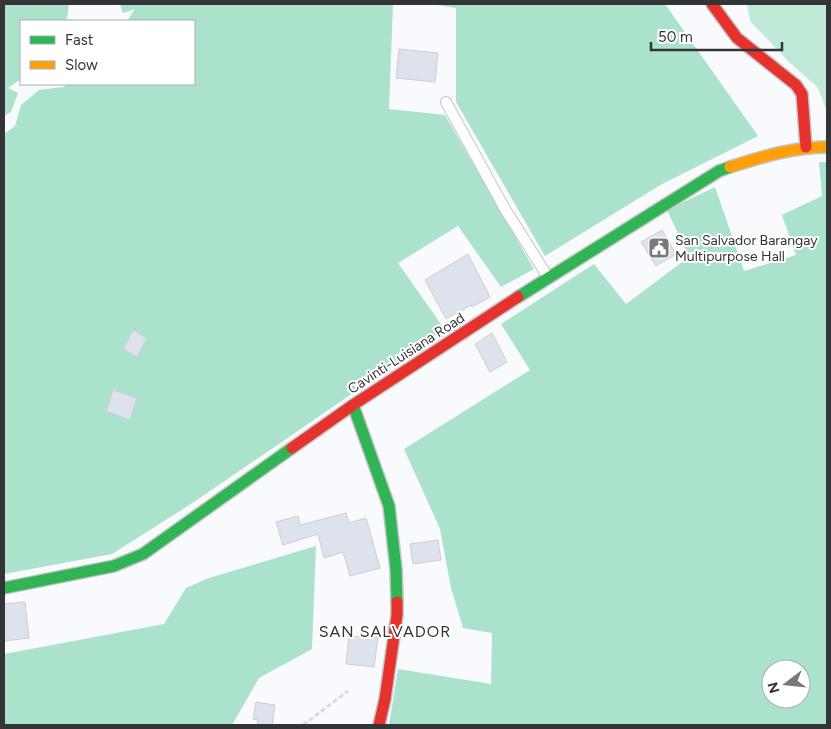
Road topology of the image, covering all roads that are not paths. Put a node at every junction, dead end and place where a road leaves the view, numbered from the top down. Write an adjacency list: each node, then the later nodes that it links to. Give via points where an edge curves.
1 (712, 4): 4 (main road, via 737,38 796,85 802,94)
2 (446, 102): 5 (lane, via 505,209)
3 (827, 147): 4 (main road, Cavinti-Luisiana Road)
4 (806, 148): 5 (main road, Cavinti-Luisiana Road, via 761,157 720,171)
5 (549, 278): 6 (main road, Cavinti-Luisiana Road)
6 (353, 405): 7 (main road, Cavinti-Luisiana Road, via 143,554 114,566); 8 (main road, via 389,506 396,569 397,615)
7 (4, 588)
8 (379, 725)

